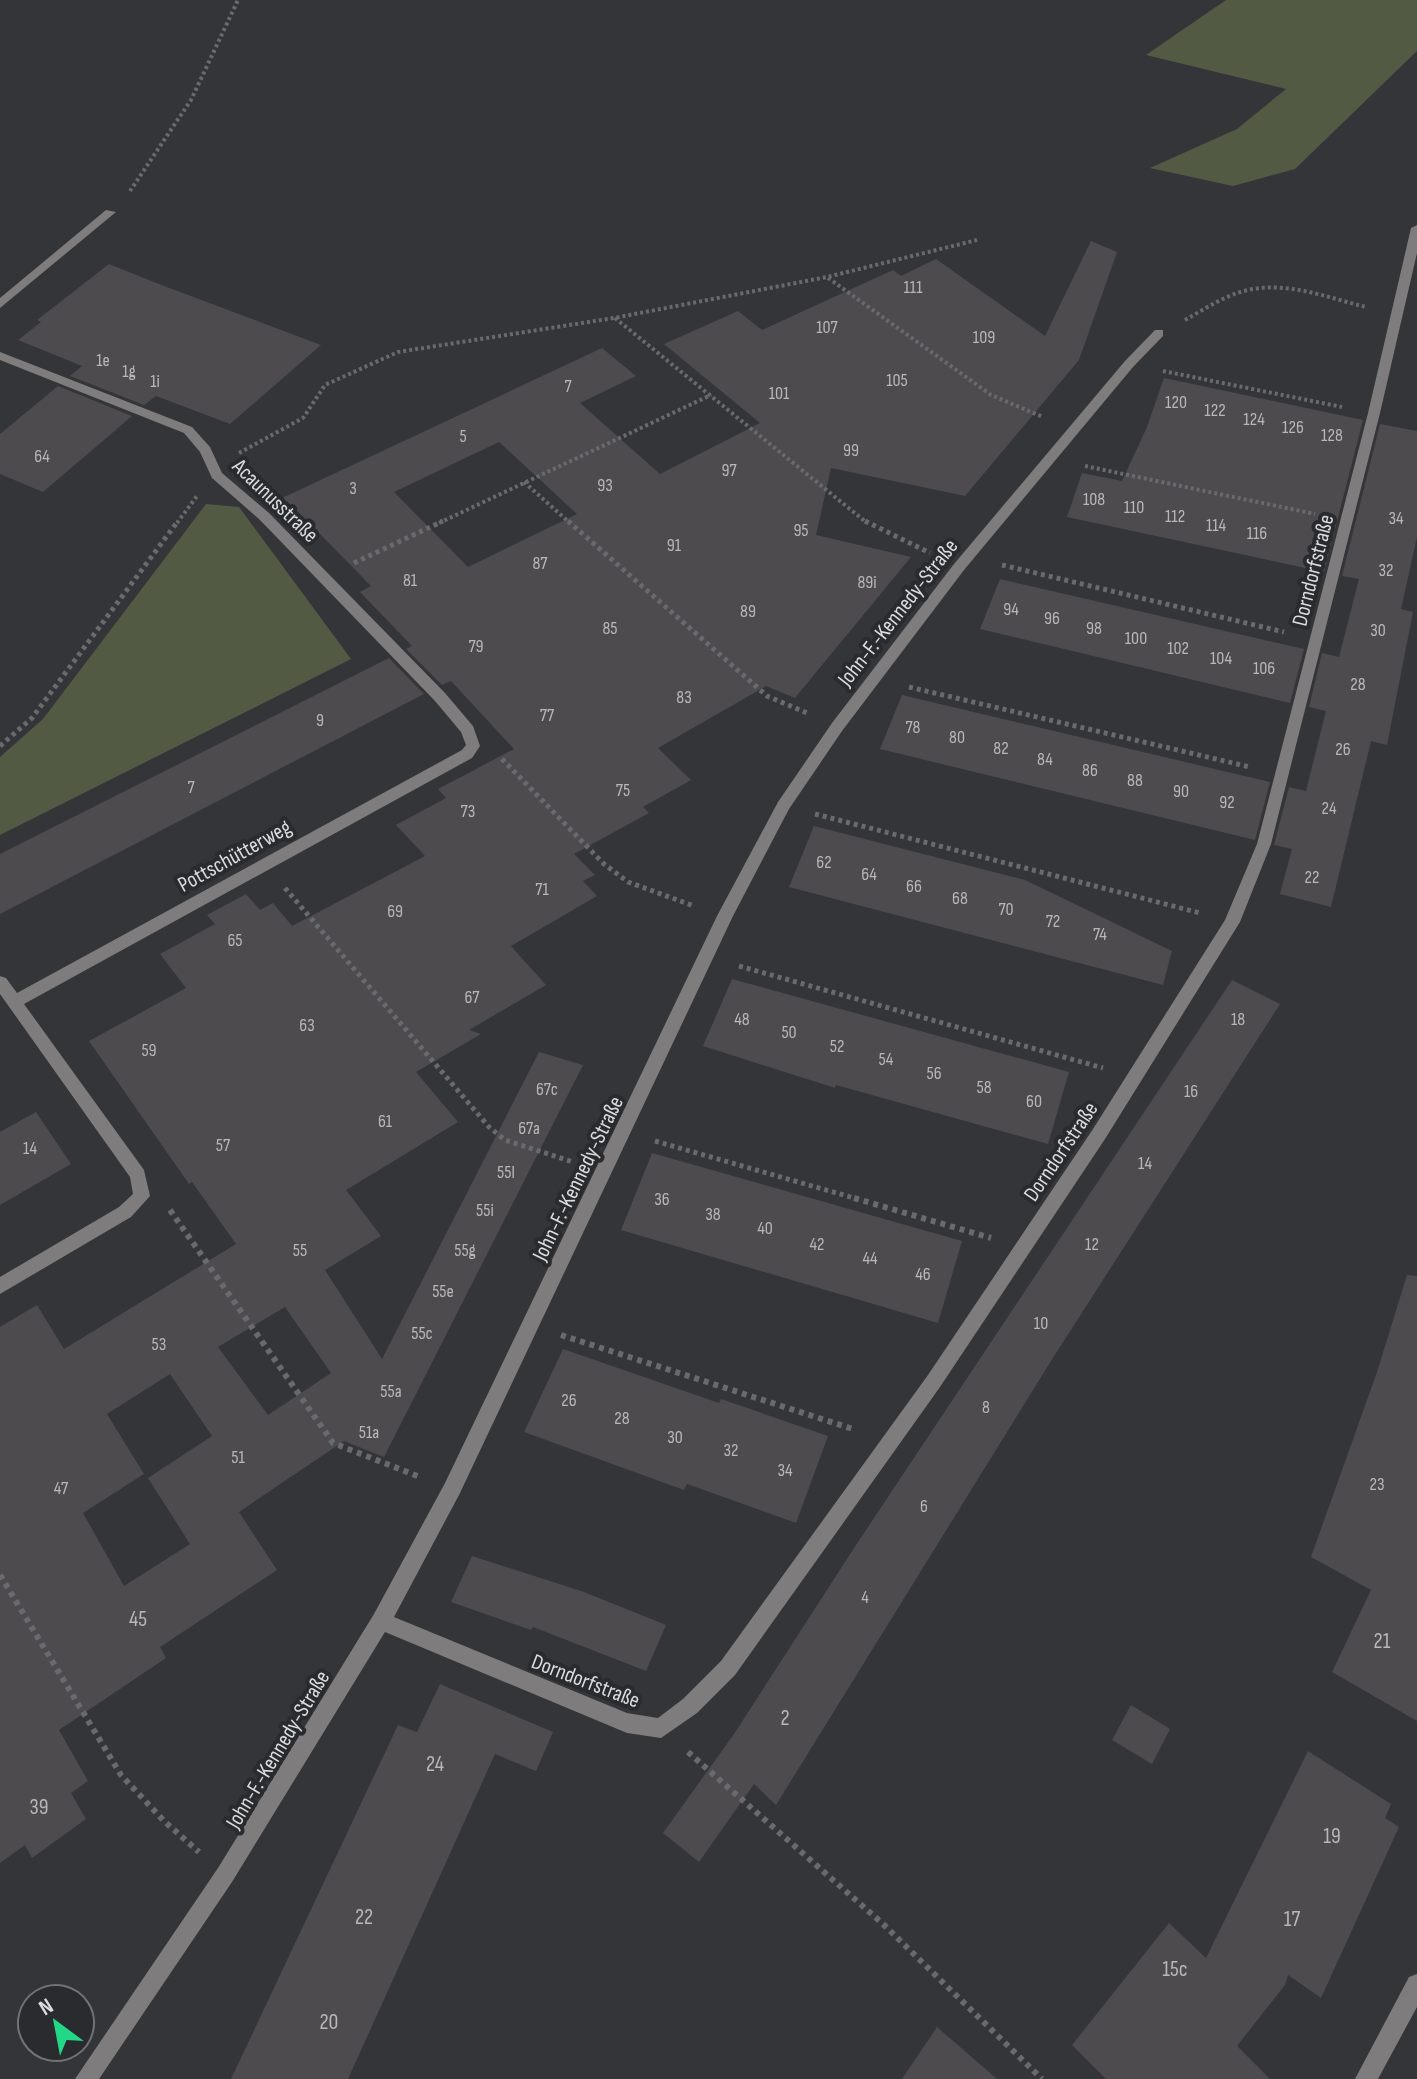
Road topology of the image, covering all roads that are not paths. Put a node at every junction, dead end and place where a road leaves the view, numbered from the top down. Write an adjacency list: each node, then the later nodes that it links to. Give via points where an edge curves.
1 (110, 212): 3 (street)
2 (1417, 228): 10 (street, Dorndorfstraße, via 1264,844 1232,922 1023,1247 728,1668 661,1728 627,1723)
3 (0, 304)
4 (1159, 333): 10 (street, John-F.-Kennedy-Straße, via 963,562 783,806 725,916 452,1489)
5 (0, 356): 6 (street, Acaunusstraße, via 188,430 206,450 215,472 440,697 468,730)
6 (473, 746): 8 (street, Pottschütterweg, via 467,754)
7 (0, 982): 8 (street)
8 (14, 1002): 9 (street, via 138,1175 142,1196 125,1212)
9 (0, 1286)
10 (381, 1621): 12 (street, John-F.-Kennedy-Straße, via 225,1875)
11 (1417, 1985): 13 (street)
12 (86, 2079)
13 (1366, 2079)

